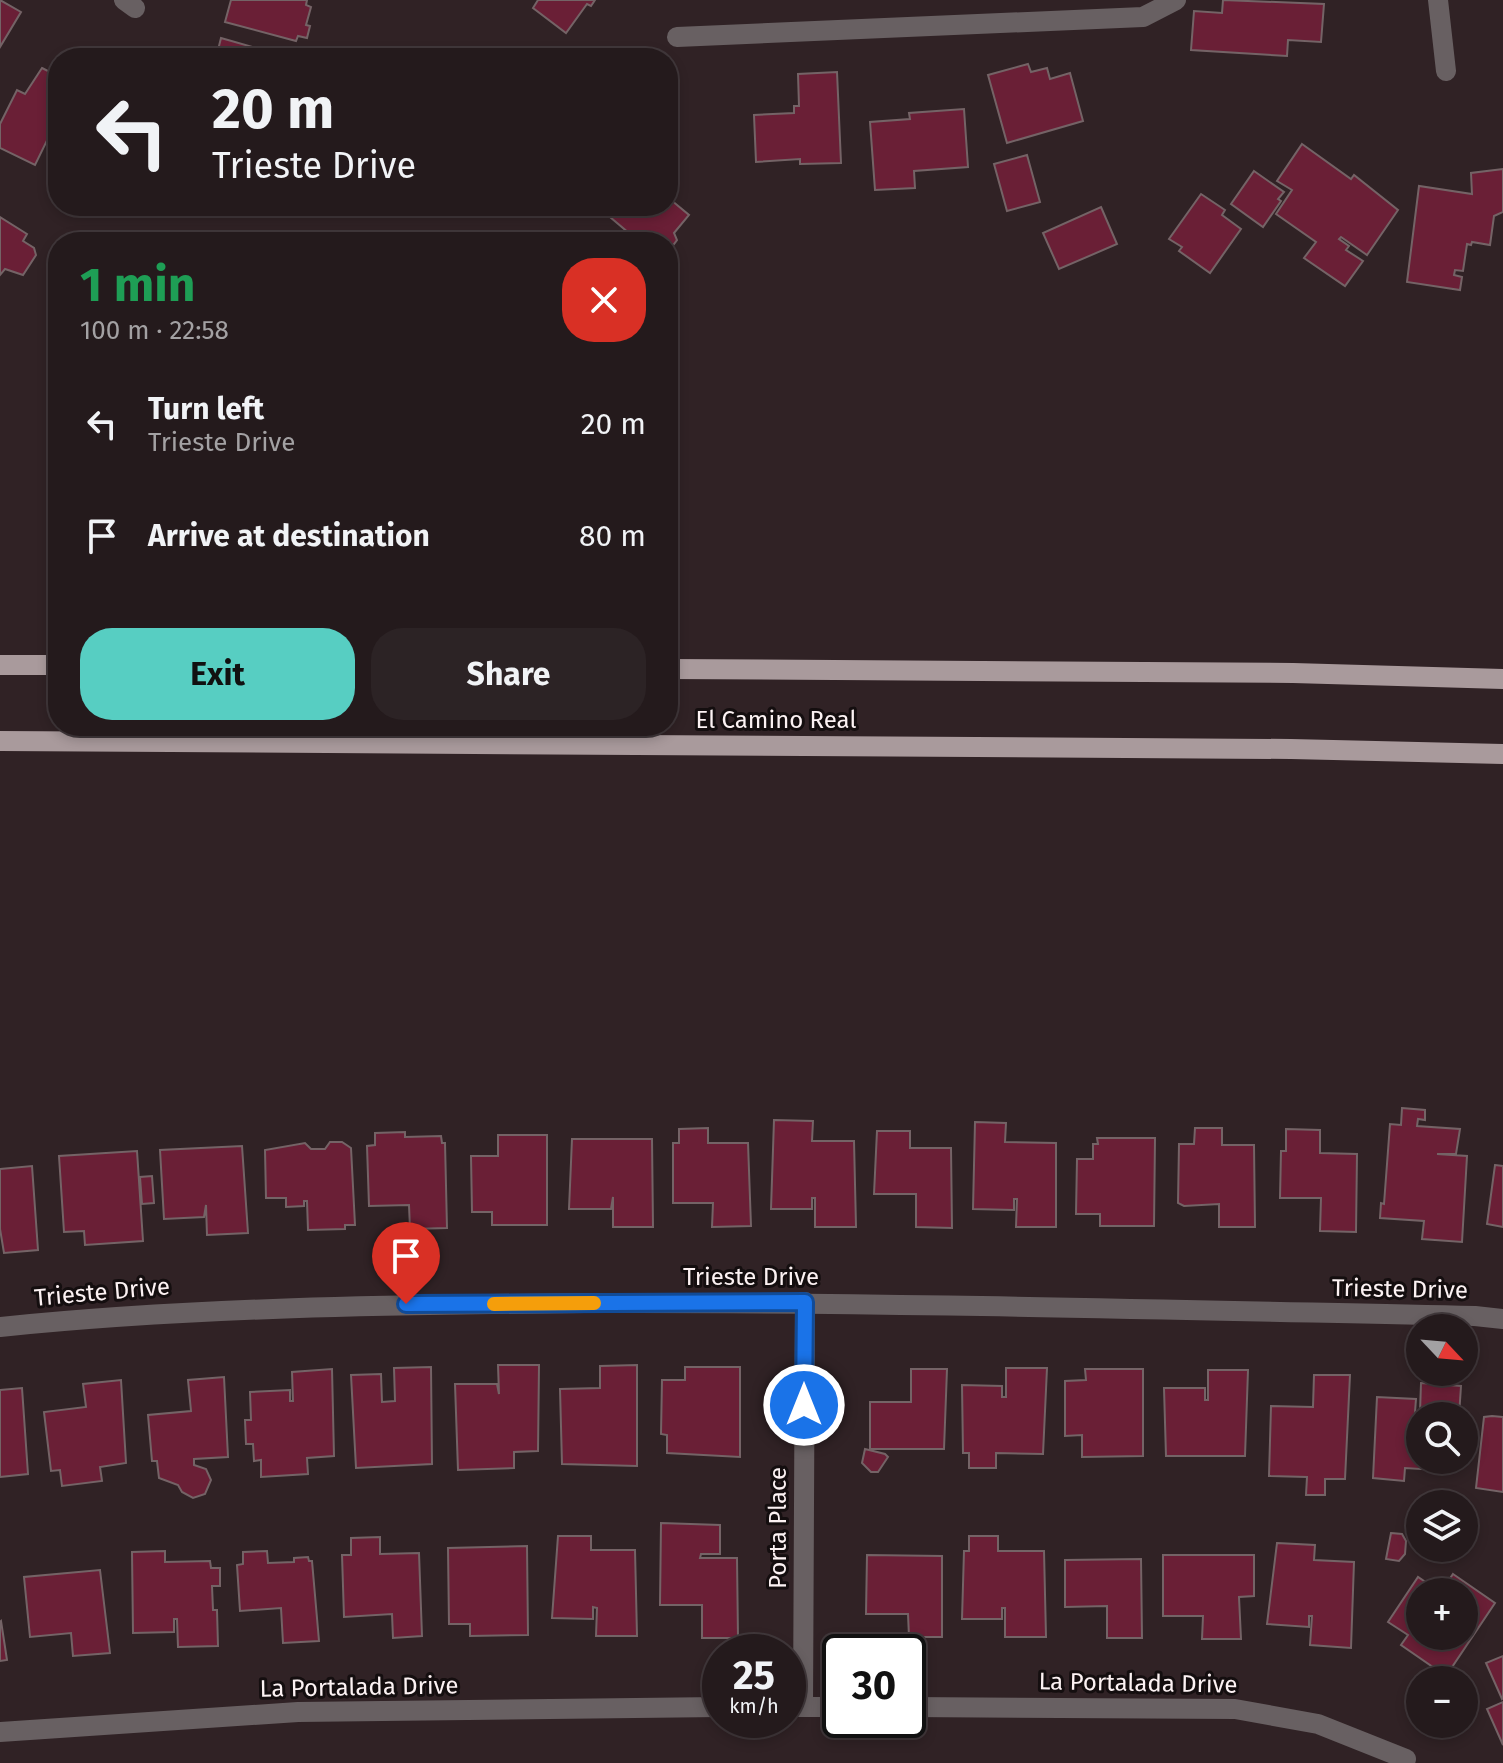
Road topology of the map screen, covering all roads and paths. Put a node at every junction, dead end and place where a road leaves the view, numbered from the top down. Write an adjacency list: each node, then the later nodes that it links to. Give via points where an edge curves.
1 (1176, 0): 3 (street, via 1143,17)
2 (1438, 0): 4 (street)
3 (677, 37)
4 (1446, 71)
5 (0, 665): 6 (main road)
6 (48, 665)
7 (678, 669): 8 (main road, El Camino Real)
8 (1503, 679)
9 (0, 741): 10 (main road, El Camino Real)
10 (1503, 754)
11 (805, 1302): 12 (street, Trieste Drive); 13 (street, Trieste Drive, via 314,1305 113,1315); 14 (street, Porta Place)
12 (1503, 1319)
13 (0, 1327)
14 (798, 1634)
15 (702, 1707): 17 (street, La Portalada Drive, via 298,1712)
16 (926, 1707): 18 (street, La Portalada Drive, via 1235,1709 1318,1724)
17 (0, 1732)
18 (1406, 1759)

